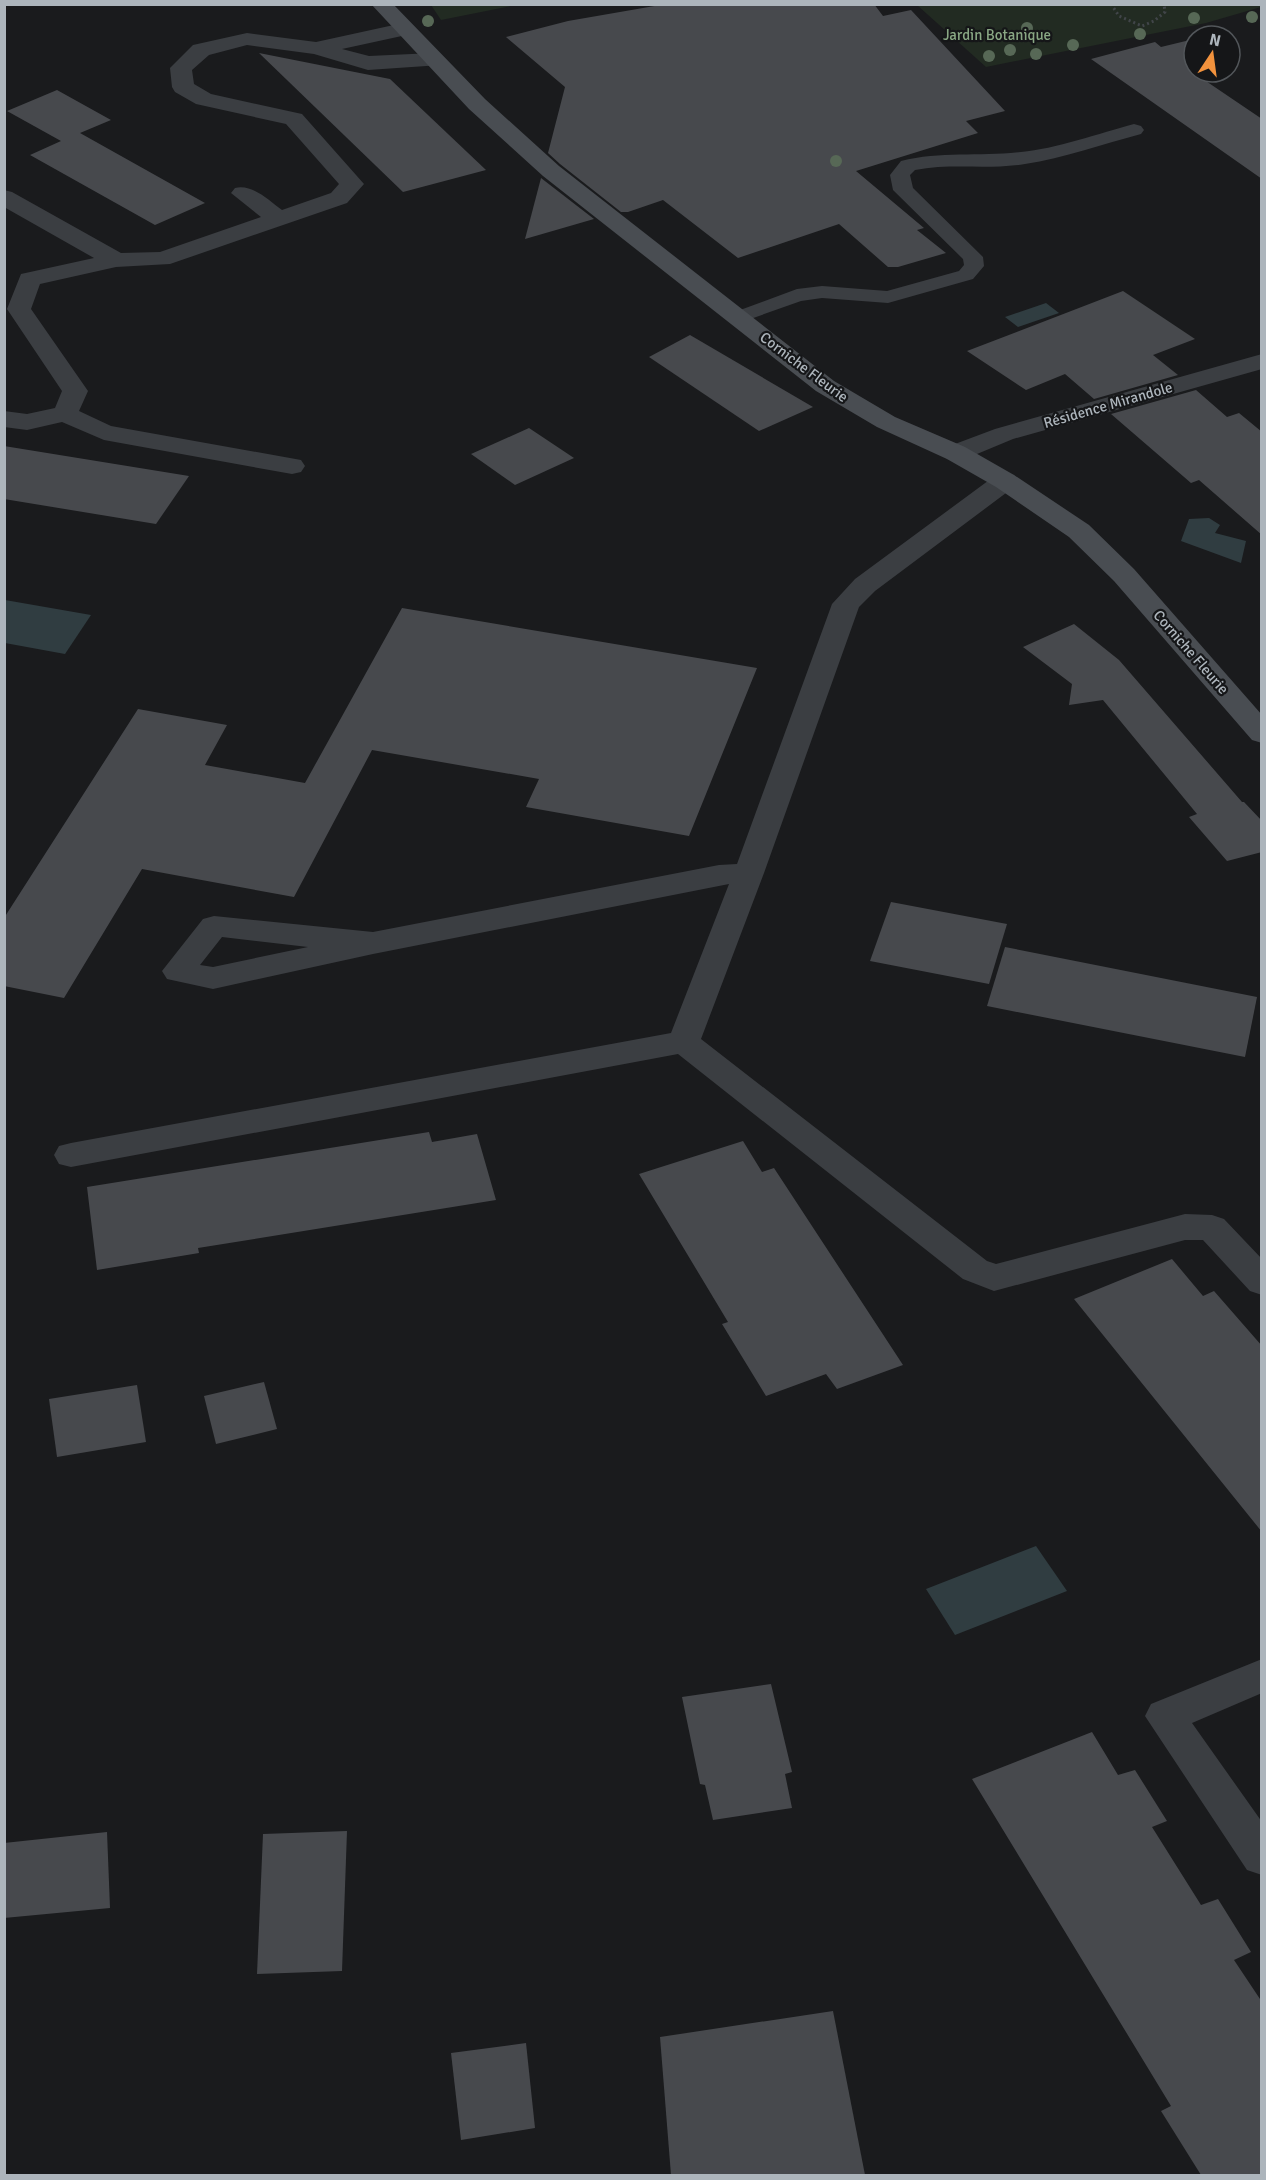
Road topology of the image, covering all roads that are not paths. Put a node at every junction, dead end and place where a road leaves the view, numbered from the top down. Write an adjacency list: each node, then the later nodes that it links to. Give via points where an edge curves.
1 (381, 4): 2 (main road, Corniche Fleurie)
2 (403, 29): 3 (street); 4 (main road, Corniche Fleurie)
3 (316, 48): 4 (street, via 368,63); 8 (street, via 247,39 201,50 181,68 183,87 204,99 294,119 352,184 339,198)
4 (433, 60): 10 (main road, Corniche Fleurie, via 550,171)
5 (1134, 130): 10 (lane, via 1025,158 934,160 908,165 900,175 903,190 973,257 974,266 966,275 888,297 822,292 797,295)
6 (243, 193): 8 (street)
7 (4, 197): 9 (street)
8 (279, 219): 9 (street, via 162,259)
9 (116, 261): 12 (street, via 30,279 19,309 75,391)
10 (739, 317): 14 (main road, Corniche Fleurie, via 851,403)
11 (1262, 362): 14 (street, Résidence Mirandole, via 1004,434)
12 (64, 414): 13 (street, via 27,422); 15 (street, via 104,432)
13 (4, 419)
14 (956, 453): 16 (main road, Corniche Fleurie)
15 (292, 466)
16 (1005, 481): 17 (main road, Corniche Fleurie, via 1079,531 1124,575); 18 (street, via 865,585 846,604)
17 (1262, 734)
18 (749, 873): 19 (street, via 720,875); 20 (street)
19 (372, 943): 19 (street, via 213,978 178,971 214,926)
20 (684, 1042): 21 (street); 22 (street, via 975,1270 994,1278 1185,1227 1212,1228)
21 (71, 1155)
22 (1262, 1282)
23 (1262, 1675): 24 (street, via 1165,1716)
24 (1262, 1857)

